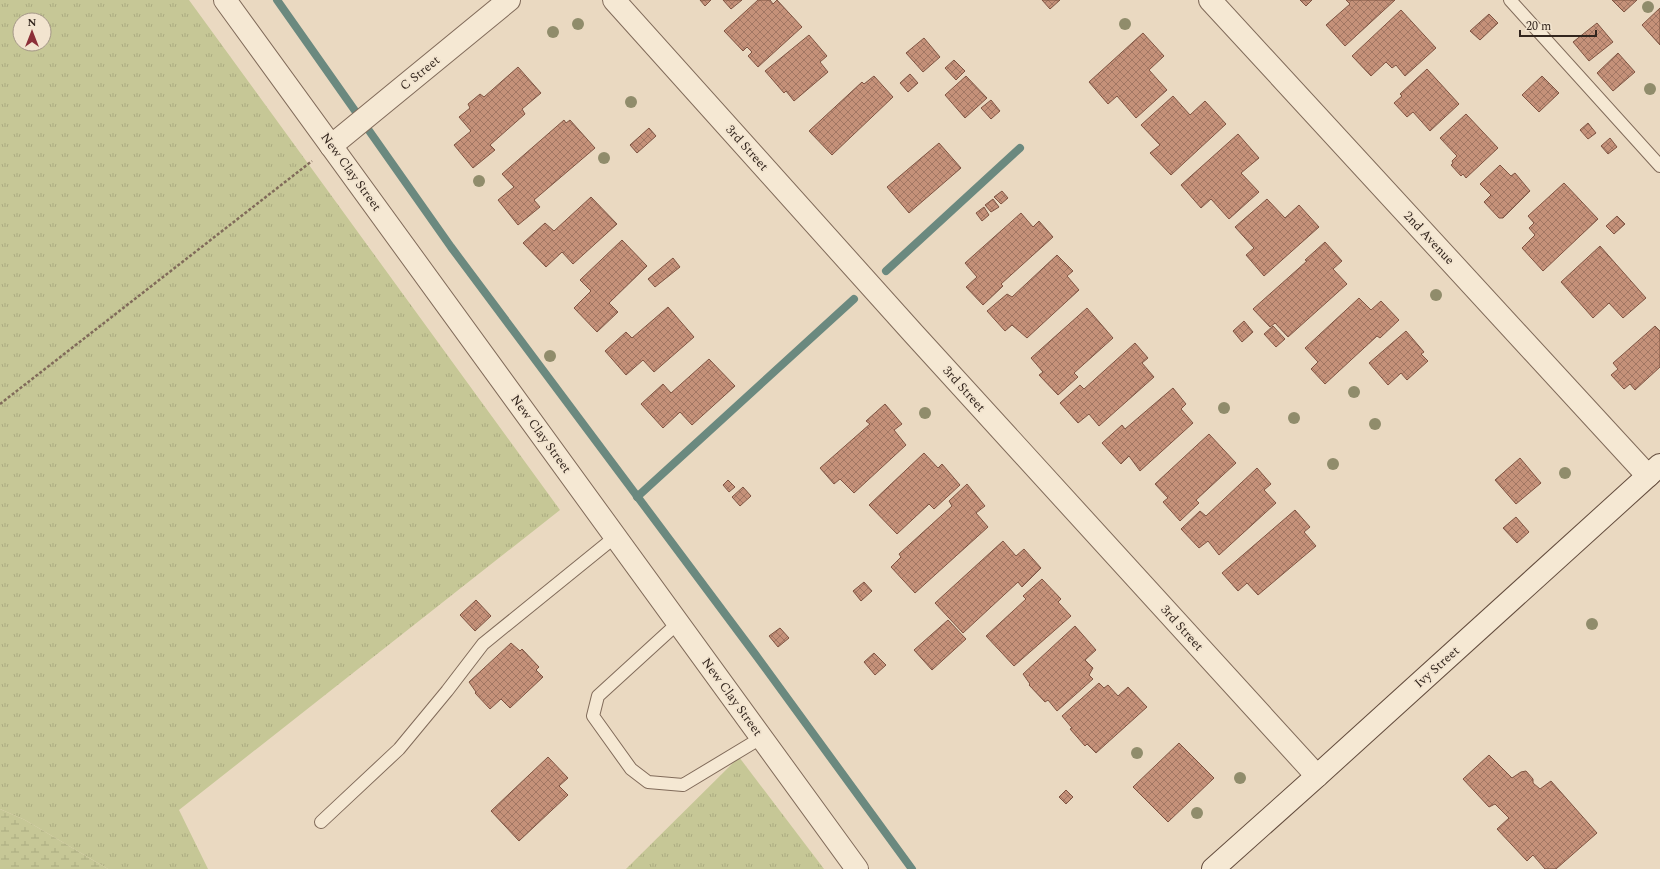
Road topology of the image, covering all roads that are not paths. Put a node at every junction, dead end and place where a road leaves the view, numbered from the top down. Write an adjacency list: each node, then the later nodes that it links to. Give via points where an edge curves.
1 (225, 0): 6 (street, New Clay Street)
2 (509, 0): 6 (street, C Street)
3 (614, 0): 12 (street, 3rd Street)
4 (1210, 0): 8 (street, 2nd Avenue)
5 (1510, 0): 7 (lane)
6 (331, 146): 9 (street, New Clay Street)
7 (1660, 166)
8 (1654, 470): 12 (street, Ivy Street)
9 (615, 536): 10 (street, New Clay Street); 13 (lane, via 482,644 399,750)
10 (678, 623): 11 (street, New Clay Street); 11 (lane, via 598,696 593,716 631,769 648,782 683,785)
11 (761, 738): 14 (street, New Clay Street)
12 (1317, 776): 15 (street, Ivy Street)
13 (321, 822)
14 (857, 869)
15 (1212, 869)

